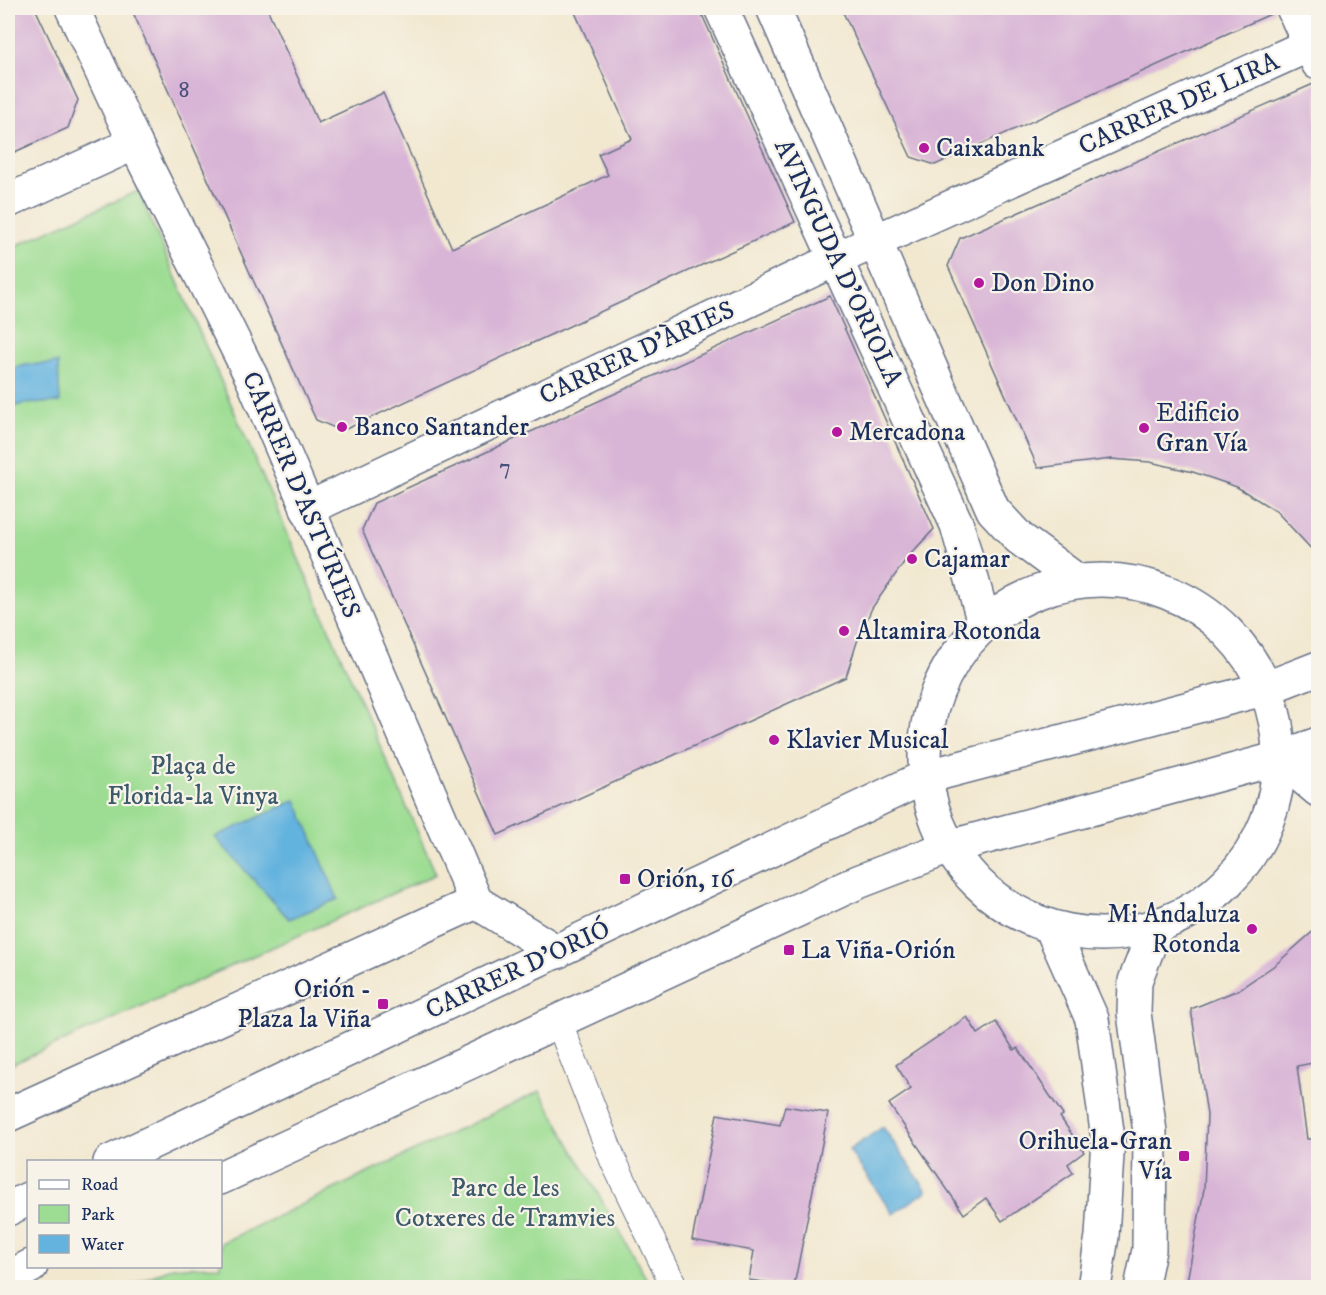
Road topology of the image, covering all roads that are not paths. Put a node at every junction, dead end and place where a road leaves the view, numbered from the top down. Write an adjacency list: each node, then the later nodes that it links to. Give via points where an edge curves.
1 (72, 8): 6 (main road, CARRER D'ASTÚRIES)
2 (721, 8): 9 (main road, AVINGUDA D'ORIOLA)
3 (773, 8): 8 (main road, AVINGUDA D'ORIOLA)
4 (1293, 8): 5 (main road)
5 (1315, 50): 8 (main road, CARRER DE LIRA)
6 (135, 143): 7 (main road); 10 (main road, CARRER D'ASTÚRIES, via 252,378)
7 (8, 201)
8 (876, 242): 9 (main road, CARRER DE LIRA); 11 (main road, AVINGUDA D'ORIOLA, via 993,510 1019,538)
9 (837, 259): 10 (main road, CARRER D'ÀRIES); 12 (main road, AVINGUDA D'ORIOLA, via 957,525)
10 (307, 509): 21 (main road, CARRER D'ASTÚRIES)
11 (1076, 580): 12 (main road, via 1027,595); 14 (main road, via 1115,579 1154,586 1190,602 1221,624 1247,654)
12 (984, 623): 18 (main road, via 948,667 928,720)
13 (1318, 668): 14 (main road, CARRER D'ORIÓ)
14 (1266, 688): 17 (main road, via 1276,722); 18 (main road, CARRER D'ORIÓ)
15 (1318, 744): 17 (main road)
16 (1318, 753): 17 (main road)
17 (1280, 758): 19 (main road); 20 (main road); 23 (main road, via 1276,795 1264,831 1245,863 1220,891 1190,912)
18 (926, 777): 20 (main road, via 933,813); 24 (main road, CARRER D'ORIÓ)
19 (1318, 790)
20 (949, 847): 22 (main road, via 968,874 992,897 1020,915); 25 (main road, via 838,890)
21 (476, 902): 24 (main road); 26 (main road)
22 (1051, 927): 23 (main road, via 1085,934 1121,934); 34 (main road, via 1092,1019 1108,1139 1102,1236)
23 (1156, 927): 35 (main road, via 1136,981 1134,1013 1150,1132 1149,1250)
24 (557, 952): 27 (main road, CARRER D'ORIÓ)
25 (558, 1020): 28 (main road); 33 (street, via 613,1160)
26 (8, 1115)
27 (112, 1160)
28 (222, 1177)
29 (27, 1200): 30 (main road)
30 (8, 1209)
31 (27, 1268): 32 (main road)
32 (8, 1278)
33 (675, 1287)
34 (1094, 1287)
35 (1141, 1287)

